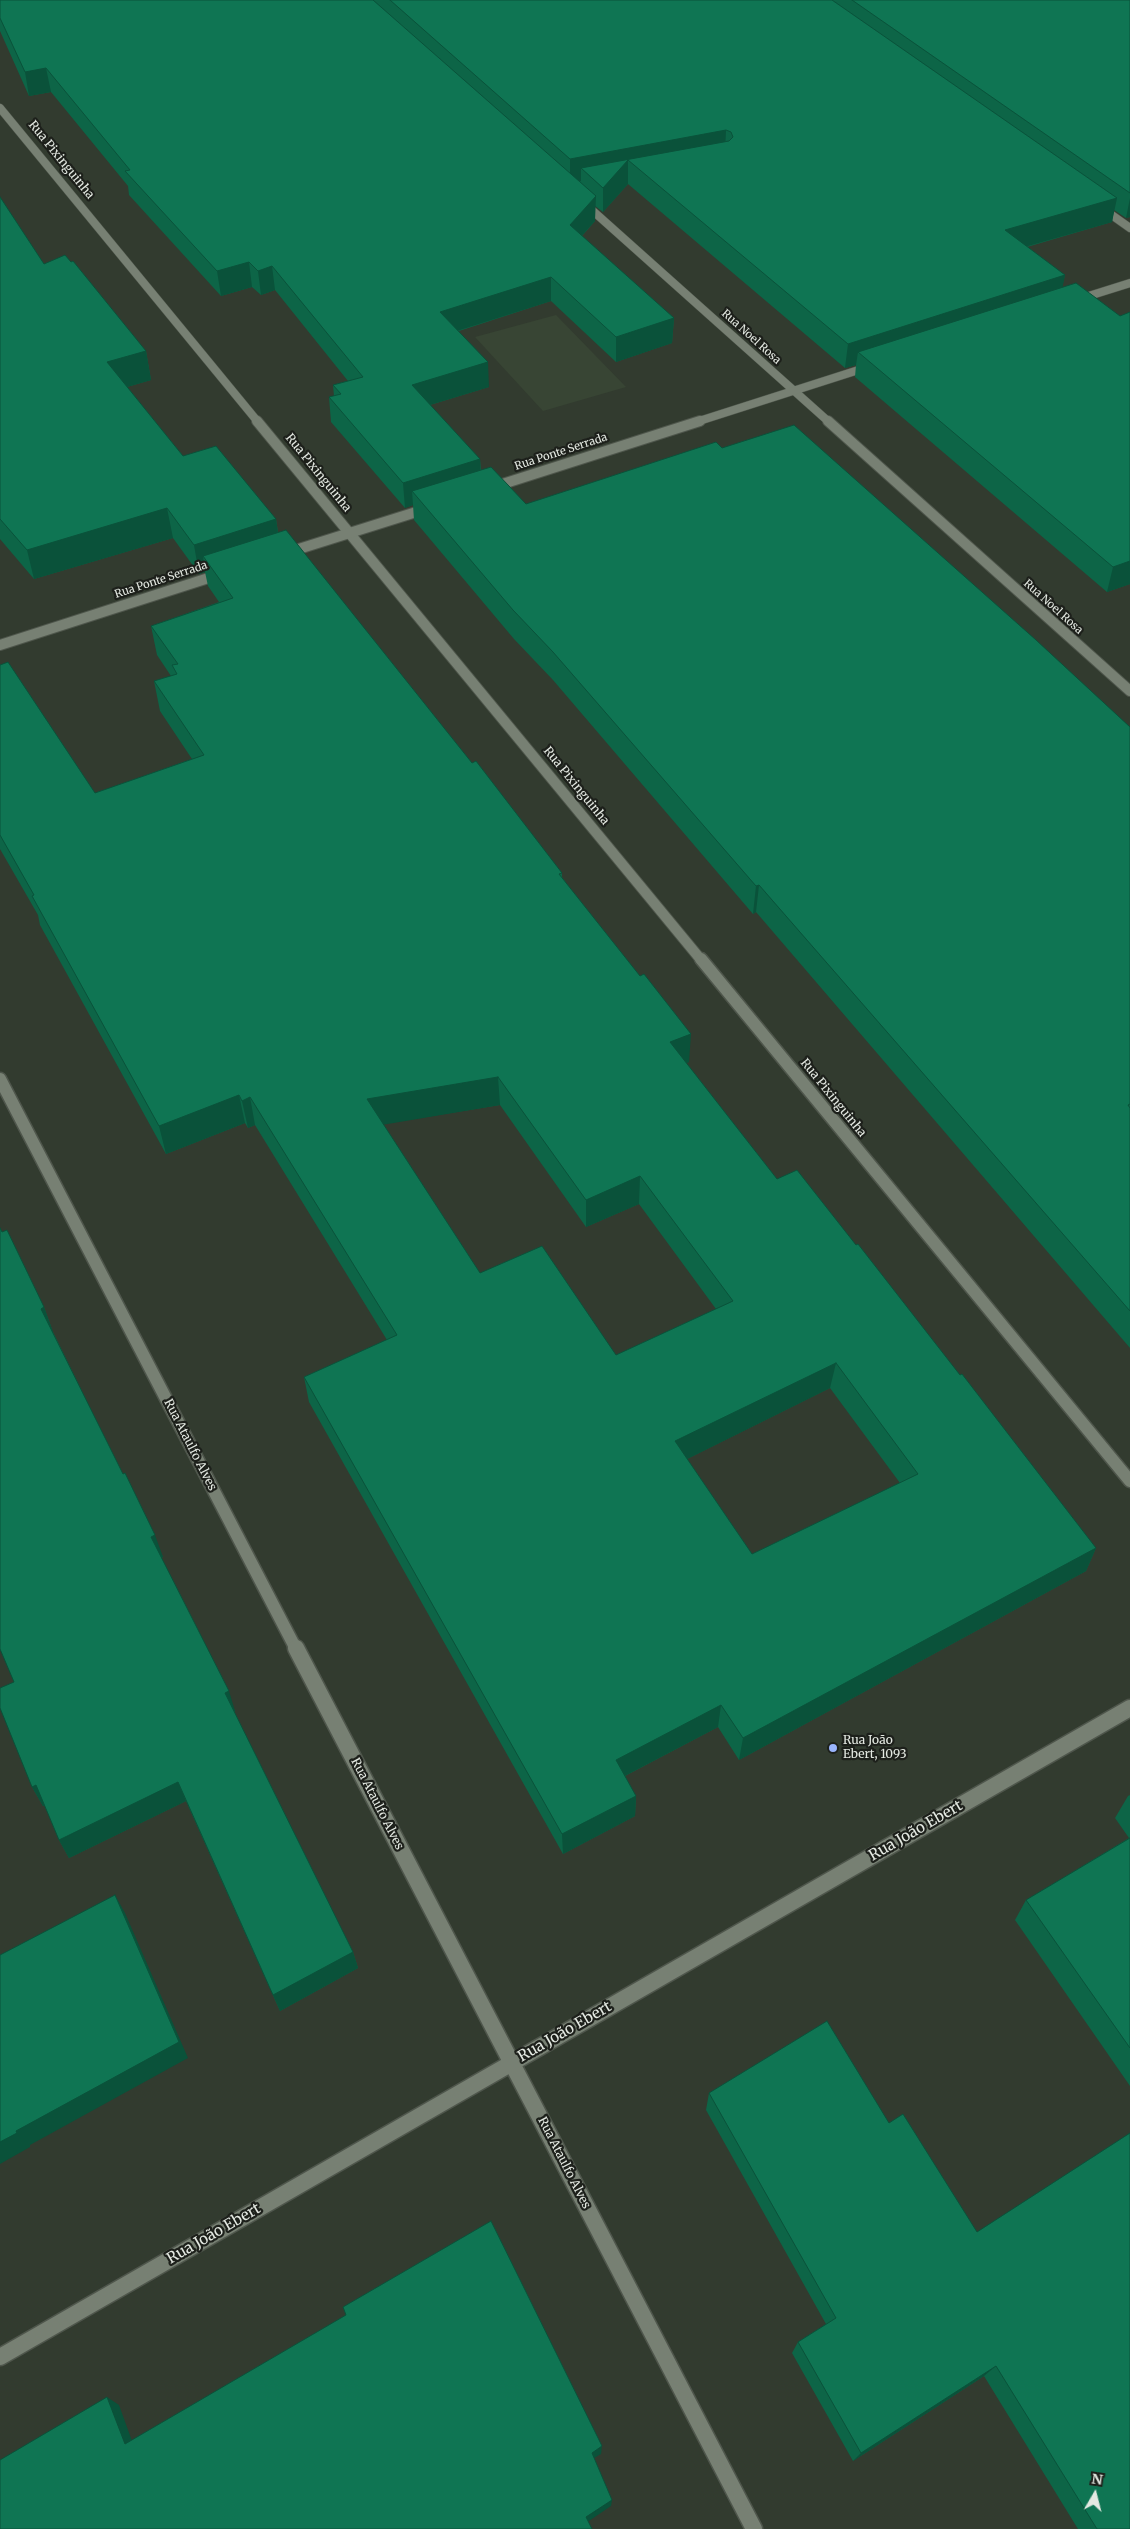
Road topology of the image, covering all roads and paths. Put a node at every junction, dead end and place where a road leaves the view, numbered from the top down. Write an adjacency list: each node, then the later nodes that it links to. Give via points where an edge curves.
1 (0, 108): 11 (street, Rua Pixinguinha)
2 (576, 196): 8 (street, Rua Noel Rosa)
3 (1090, 200): 4 (street)
4 (1130, 228)
5 (1130, 283): 6 (street)
6 (1065, 304)
7 (878, 364): 8 (street, Rua Ponte Serrada)
8 (794, 390): 9 (street, Rua Ponte Serrada); 15 (street, Rua Noel Rosa)
9 (482, 490)
10 (435, 506): 11 (street)
11 (350, 533): 12 (street); 17 (street, Rua Pixinguinha)
12 (274, 557)
13 (227, 572): 14 (street, Rua Ponte Serrada)
14 (0, 645)
15 (1130, 691)
16 (0, 1079): 19 (street, Rua Ataulfo Alves)
17 (1130, 1481)
18 (1130, 1708): 19 (street, Rua João Ebert)
19 (512, 2063): 20 (street, Rua João Ebert); 21 (street, Rua Ataulfo Alves)
20 (0, 2357)
21 (754, 2529)

